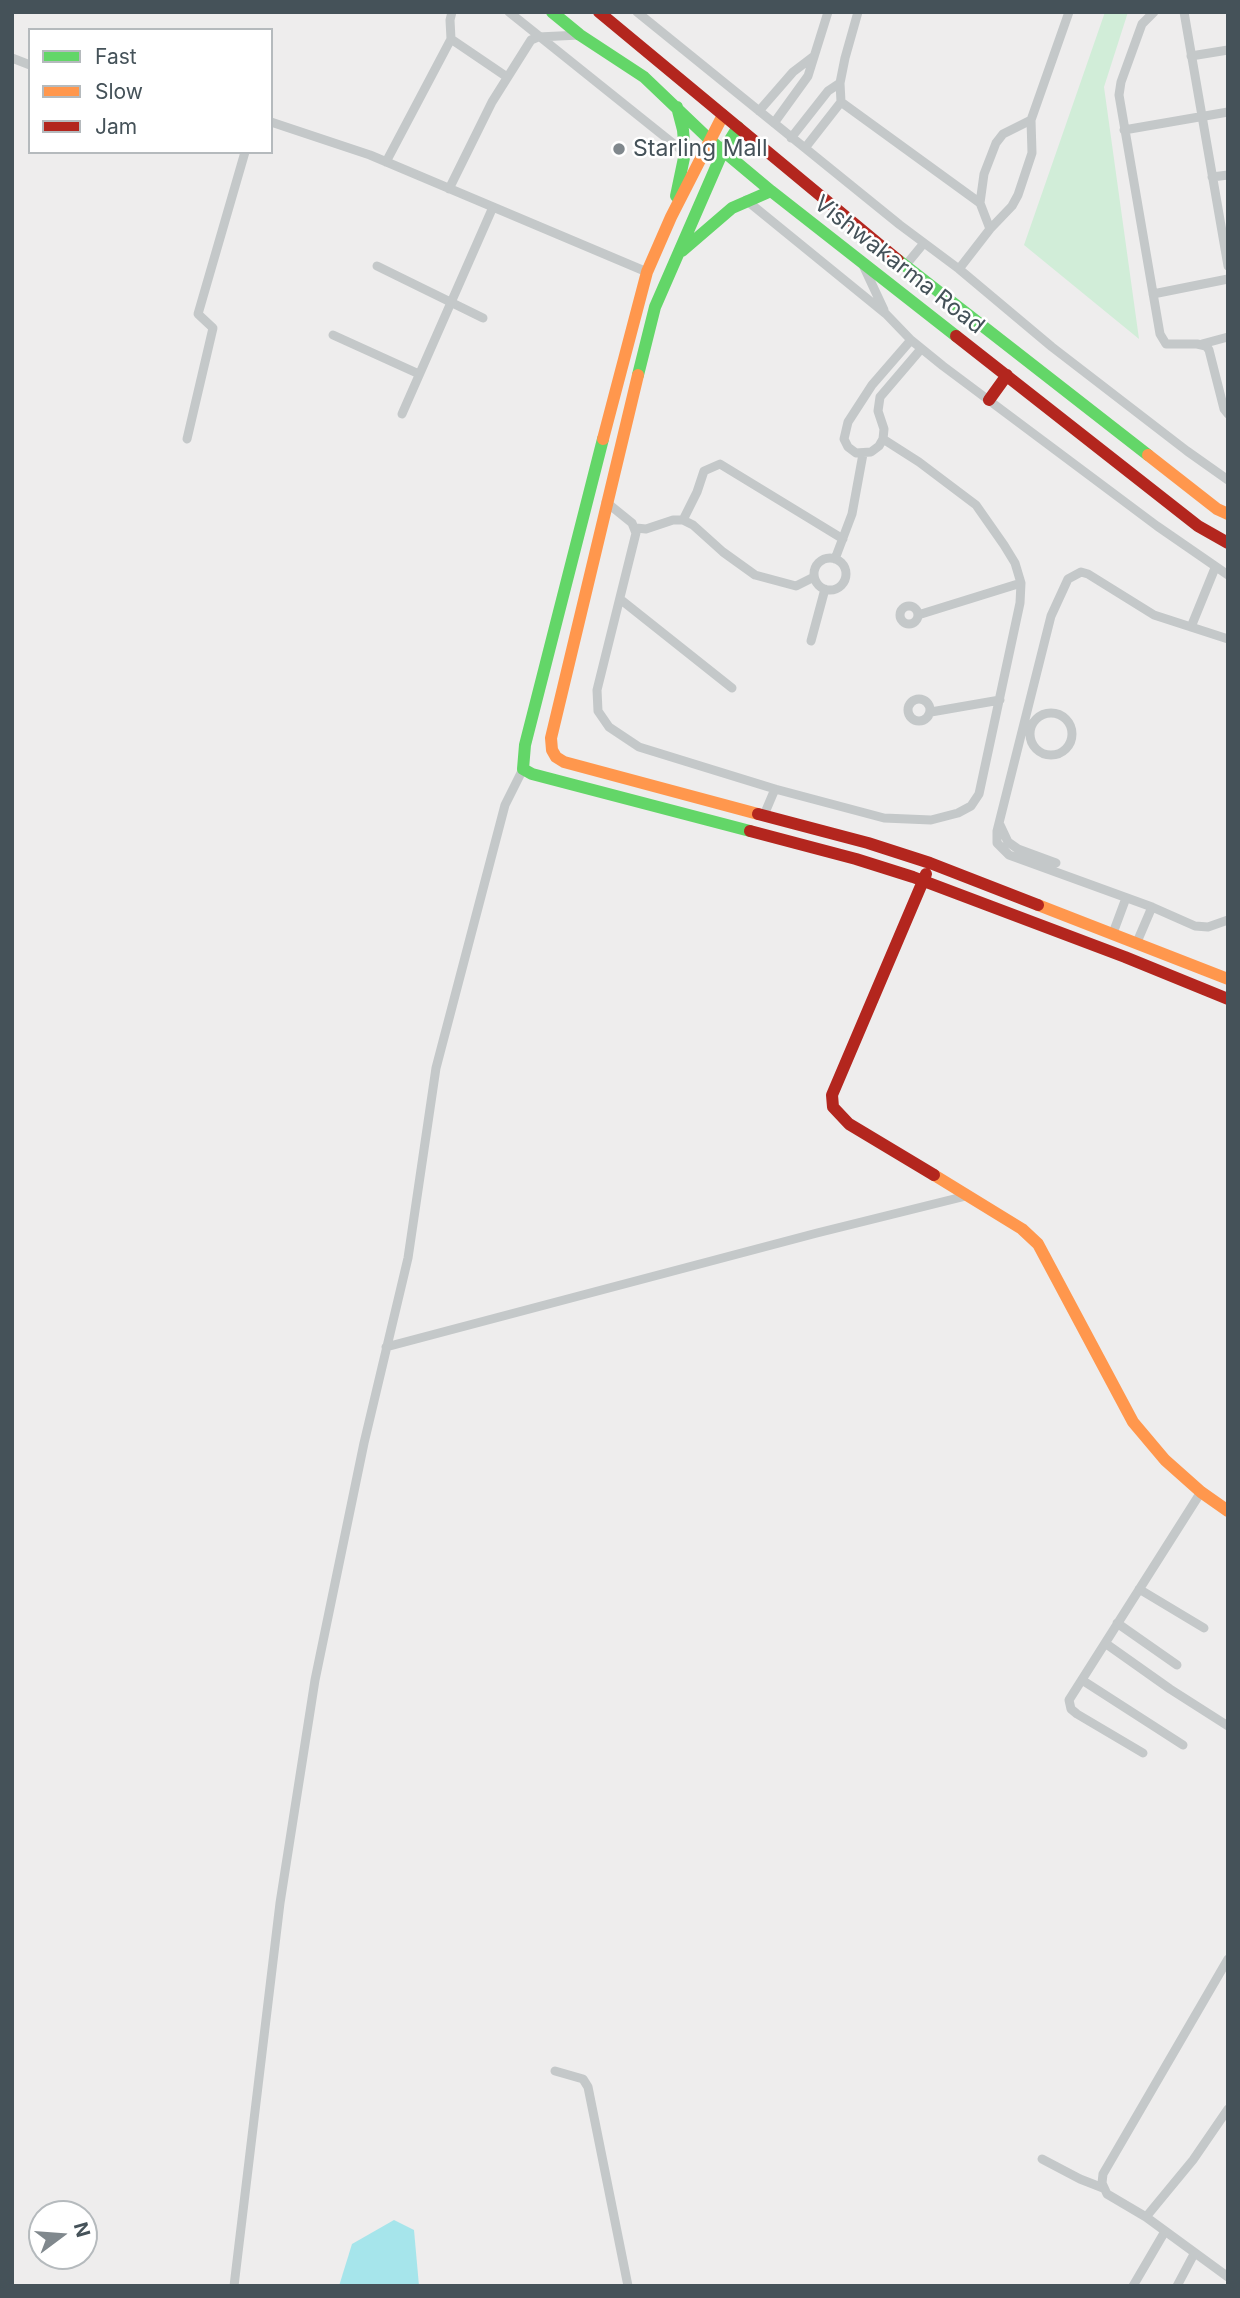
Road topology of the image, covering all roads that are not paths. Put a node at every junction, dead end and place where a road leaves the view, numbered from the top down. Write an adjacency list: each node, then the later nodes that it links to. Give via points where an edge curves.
1 (452, 12): 12 (street)
2 (509, 12): 13 (street)
3 (552, 12): 11 (street, Vishwakarma Road)
4 (637, 12): 21 (street)
5 (828, 12): 15 (street)
6 (859, 12): 18 (street)
7 (1069, 12): 25 (street)
8 (1154, 12): 29 (street, via 1142,24 1121,82)
9 (1184, 12): 16 (street)
10 (603, 14): 23 (street, Vishwakarma Road)
11 (580, 35): 13 (street); 20 (street, Vishwakarma Road, via 644,77)
12 (451, 39): 17 (street); 36 (street)
13 (532, 41): 17 (street); 34 (street)
14 (1228, 50): 16 (street)
15 (814, 56): 21 (street, via 793,72); 27 (street, via 805,81)
16 (1191, 56): 24 (street)
17 (507, 77): 39 (street)
18 (840, 83): 19 (street); 30 (street, via 828,91)
19 (841, 102): 32 (street); 42 (street)
20 (677, 106): 31 (street, Vishwakarma Road); 34 (street)
21 (760, 111): 27 (street)
22 (1228, 112): 24 (street)
23 (723, 116): 28 (street, Vishwakarma Road); 31 (street)
24 (1202, 117): 29 (street); 38 (street)
25 (1031, 120): 42 (street, via 996,143 984,174); 45 (street, via 1032,153 1018,195)
26 (273, 123): 36 (street)
27 (774, 123): 30 (street)
28 (738, 127): 33 (street); 50 (street, Vishwakarma Road)
29 (1124, 130): 55 (street)
30 (791, 138): 32 (street)
31 (710, 140): 33 (street, Vishwakarma Road); 44 (street)
32 (805, 148): 46 (street)
33 (723, 151): 40 (street, Vishwakarma Road); 47 (street)
34 (685, 153): 44 (street)
35 (244, 154): 69 (street, via 198,314 213,328)
36 (386, 163): 39 (street)
37 (1228, 175): 38 (street)
38 (1212, 177): 51 (street)
39 (449, 189): 43 (street)
40 (771, 191): 41 (street); 48 (street, Vishwakarma Road)
41 (746, 200): 47 (street); 57 (street)
42 (980, 203): 45 (street)
43 (492, 207): 53 (street); 56 (street)
44 (671, 217): 53 (street)
45 (990, 229): 52 (street)
46 (924, 243): 50 (street); 52 (street)
47 (677, 255): 73 (street, via 655,307)
48 (862, 264): 57 (street); 65 (street, Vishwakarma Road)
49 (377, 266): 56 (street)
50 (905, 266): 74 (street, Vishwakarma Road)
51 (1228, 267)
52 (959, 268): 72 (street, via 1052,347)
53 (647, 272): 97 (street, via 524,745)
54 (1228, 279): 55 (street)
55 (1153, 294): 62 (street, via 1166,344)
56 (452, 300): 58 (street); 64 (street)
57 (886, 314): 61 (street)
58 (483, 318)
59 (333, 334): 64 (street)
60 (1228, 337): 62 (street)
61 (911, 340): 63 (street); 71 (street, via 872,385 848,422 844,439 848,447)
62 (1202, 345): 68 (street, via 1212,355)
63 (921, 349): 66 (street); 70 (street, via 880,397)
64 (419, 374): 67 (street)
65 (1007, 374): 66 (street); 78 (street, Vishwakarma Road, via 1198,526)
66 (989, 400): 80 (street)
67 (402, 414)
68 (1228, 414)
69 (187, 439)
70 (883, 439): 71 (street); 83 (street, via 976,505 1015,563)
71 (863, 454): 77 (street)
72 (1228, 480)
73 (606, 502): 76 (street); 99 (street, via 551,738 552,750 564,762)
74 (1228, 514)
75 (682, 520): 76 (street); 77 (street, via 704,471 720,464); 82 (street, via 755,575 796,586)
76 (636, 528): 85 (street)
77 (843, 539): 79 (street)
78 (1228, 543)
79 (835, 559): 82 (street, via 819,562); 84 (street, via 845,569 845,579 838,587)
80 (1215, 568): 81 (street); 87 (street)
81 (1228, 575)
82 (814, 576): 84 (street)
83 (1021, 583): 86 (street); 91 (street)
84 (825, 589): 89 (street)
85 (620, 599): 90 (street); 98 (street, via 597,690 601,718 639,747)
86 (918, 615)
87 (1191, 627): 88 (street); 92 (street, via 1154,615 1088,574 1074,574 1051,616)
88 (1227, 637)
89 (811, 641)
90 (732, 688)
91 (1000, 700): 93 (street); 98 (street, via 979,794 971,806 958,813 931,820 884,818)
92 (1027, 711): 94 (street); 96 (street)
93 (931, 712)
94 (1038, 718): 95 (street, via 1031,728); 95 (street, via 1048,713 1060,715 1069,723 1071,741 1054,755 1037,750)
95 (1031, 740): 96 (street)
96 (1019, 744): 100 (street)
97 (523, 769): 103 (street, via 856,859); 112 (street, via 505,805 436,1068 416,1216)
98 (775, 789): 99 (street)
99 (764, 815): 101 (street)
100 (999, 822): 102 (street, via 1008,842); 104 (street, via 997,843 1009,855)
101 (930, 863): 103 (street); 107 (street)
102 (1056, 863)
103 (919, 889): 110 (street, via 1125,957); 111 (street, via 832,1094 833,1107 849,1124)
104 (1126, 898): 105 (street); 107 (street)
105 (1152, 907): 106 (street, via 1195,926); 108 (street)
106 (1228, 920)
107 (1113, 933): 108 (street)
108 (1137, 942): 109 (street)
109 (1228, 979)
110 (1228, 999)
111 (966, 1196): 112 (street); 113 (street, via 1022,1229 1038,1244 1133,1422 1164,1460)
112 (386, 1347): 133 (street, via 315,1680 280,1903)
113 (1201, 1492): 114 (street); 115 (street)
114 (1228, 1511)
115 (1139, 1589): 116 (street); 117 (street)
116 (1117, 1623): 118 (street); 119 (street)
117 (1204, 1628)
118 (1105, 1643): 120 (street); 121 (street)
119 (1177, 1665)
120 (1082, 1681): 122 (street); 123 (street, via 1069,1700 1071,1709)
121 (1228, 1726)
122 (1183, 1745)
123 (1143, 1753)
124 (1228, 1959): 128 (street, via 1103,2174)
125 (555, 2071): 134 (street, via 583,2079 588,2088)
126 (1228, 2109): 129 (street)
127 (1042, 2159): 128 (street)
128 (1103, 2188): 129 (street)
129 (1146, 2217): 130 (street)
130 (1164, 2233): 131 (street); 135 (street)
131 (1194, 2254): 132 (street); 136 (street)
132 (1228, 2277)
133 (234, 2286)
134 (628, 2286)
135 (1133, 2286)
136 (1177, 2286)

